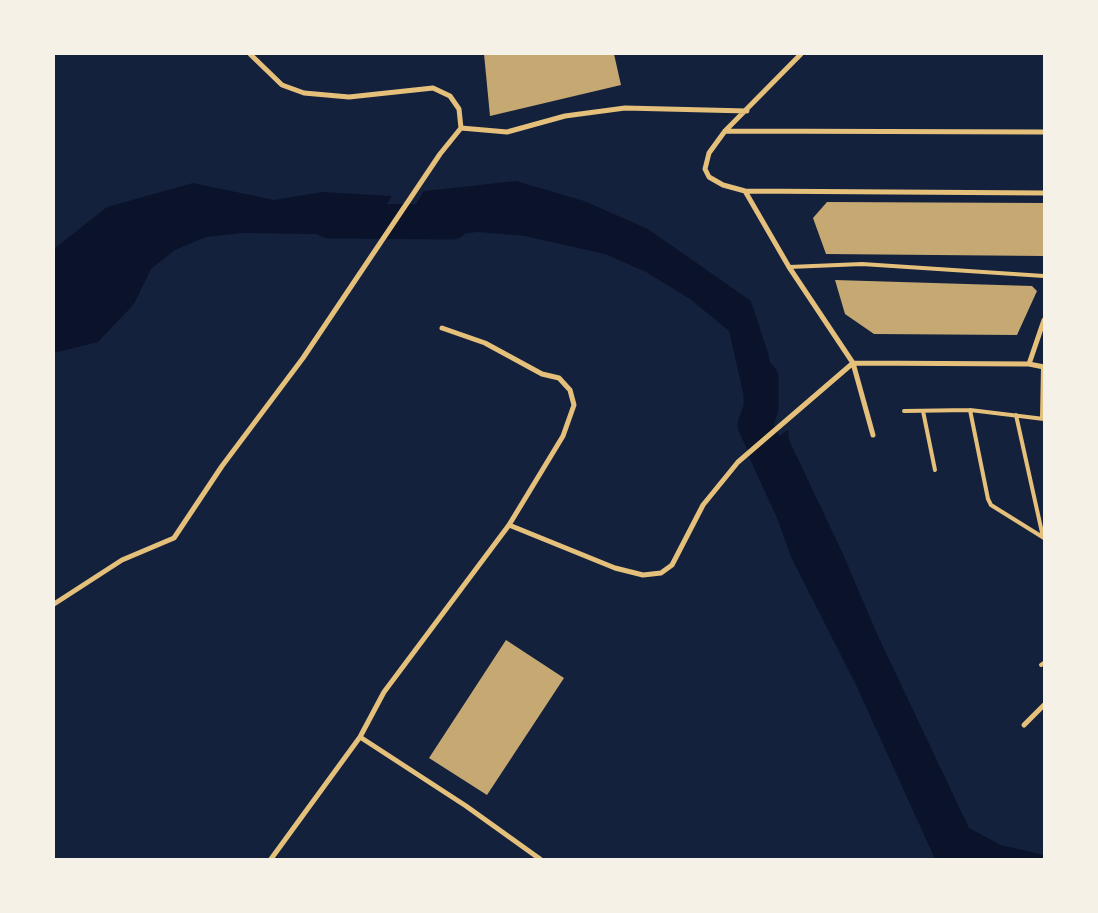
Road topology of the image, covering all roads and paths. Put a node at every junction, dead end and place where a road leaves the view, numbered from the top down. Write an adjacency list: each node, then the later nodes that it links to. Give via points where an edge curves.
1 (250, 54): 4 (street, via 282,85 304,93 349,97 433,88 450,96 459,109)
2 (801, 54): 3 (street)
3 (747, 111): 4 (street, via 624,108 565,116 507,132); 5 (street)
4 (461, 128): 25 (street, via 174,538 122,560)
5 (725, 131): 6 (street); 7 (street, via 709,153 705,169 709,177 723,185)
6 (1044, 132)
7 (745, 190): 8 (street); 9 (street)
8 (1044, 193)
9 (789, 267): 10 (lane, via 862,264); 13 (street)
10 (1044, 276)
11 (1044, 320): 14 (street)
12 (442, 328): 23 (street, via 485,343 542,374 559,378 570,390 574,405 563,436)
13 (853, 363): 14 (street); 21 (street); 23 (street, via 738,462 703,505 672,565 661,573 643,575 615,568)
14 (1029, 364): 15 (street)
15 (1044, 367): 20 (lane)
16 (970, 410): 18 (lane); 19 (lane); 24 (lane, via 991,505)
17 (904, 411): 18 (lane)
18 (922, 411): 22 (lane)
19 (1016, 415): 20 (lane); 24 (lane)
20 (1043, 418)
21 (873, 435)
22 (936, 470)
23 (509, 525): 28 (street, via 384,692)
24 (1044, 538)
25 (54, 604)
26 (1044, 705): 27 (street)
27 (1024, 725)
28 (360, 737): 29 (street); 30 (street)
29 (271, 859)
30 (540, 859)

